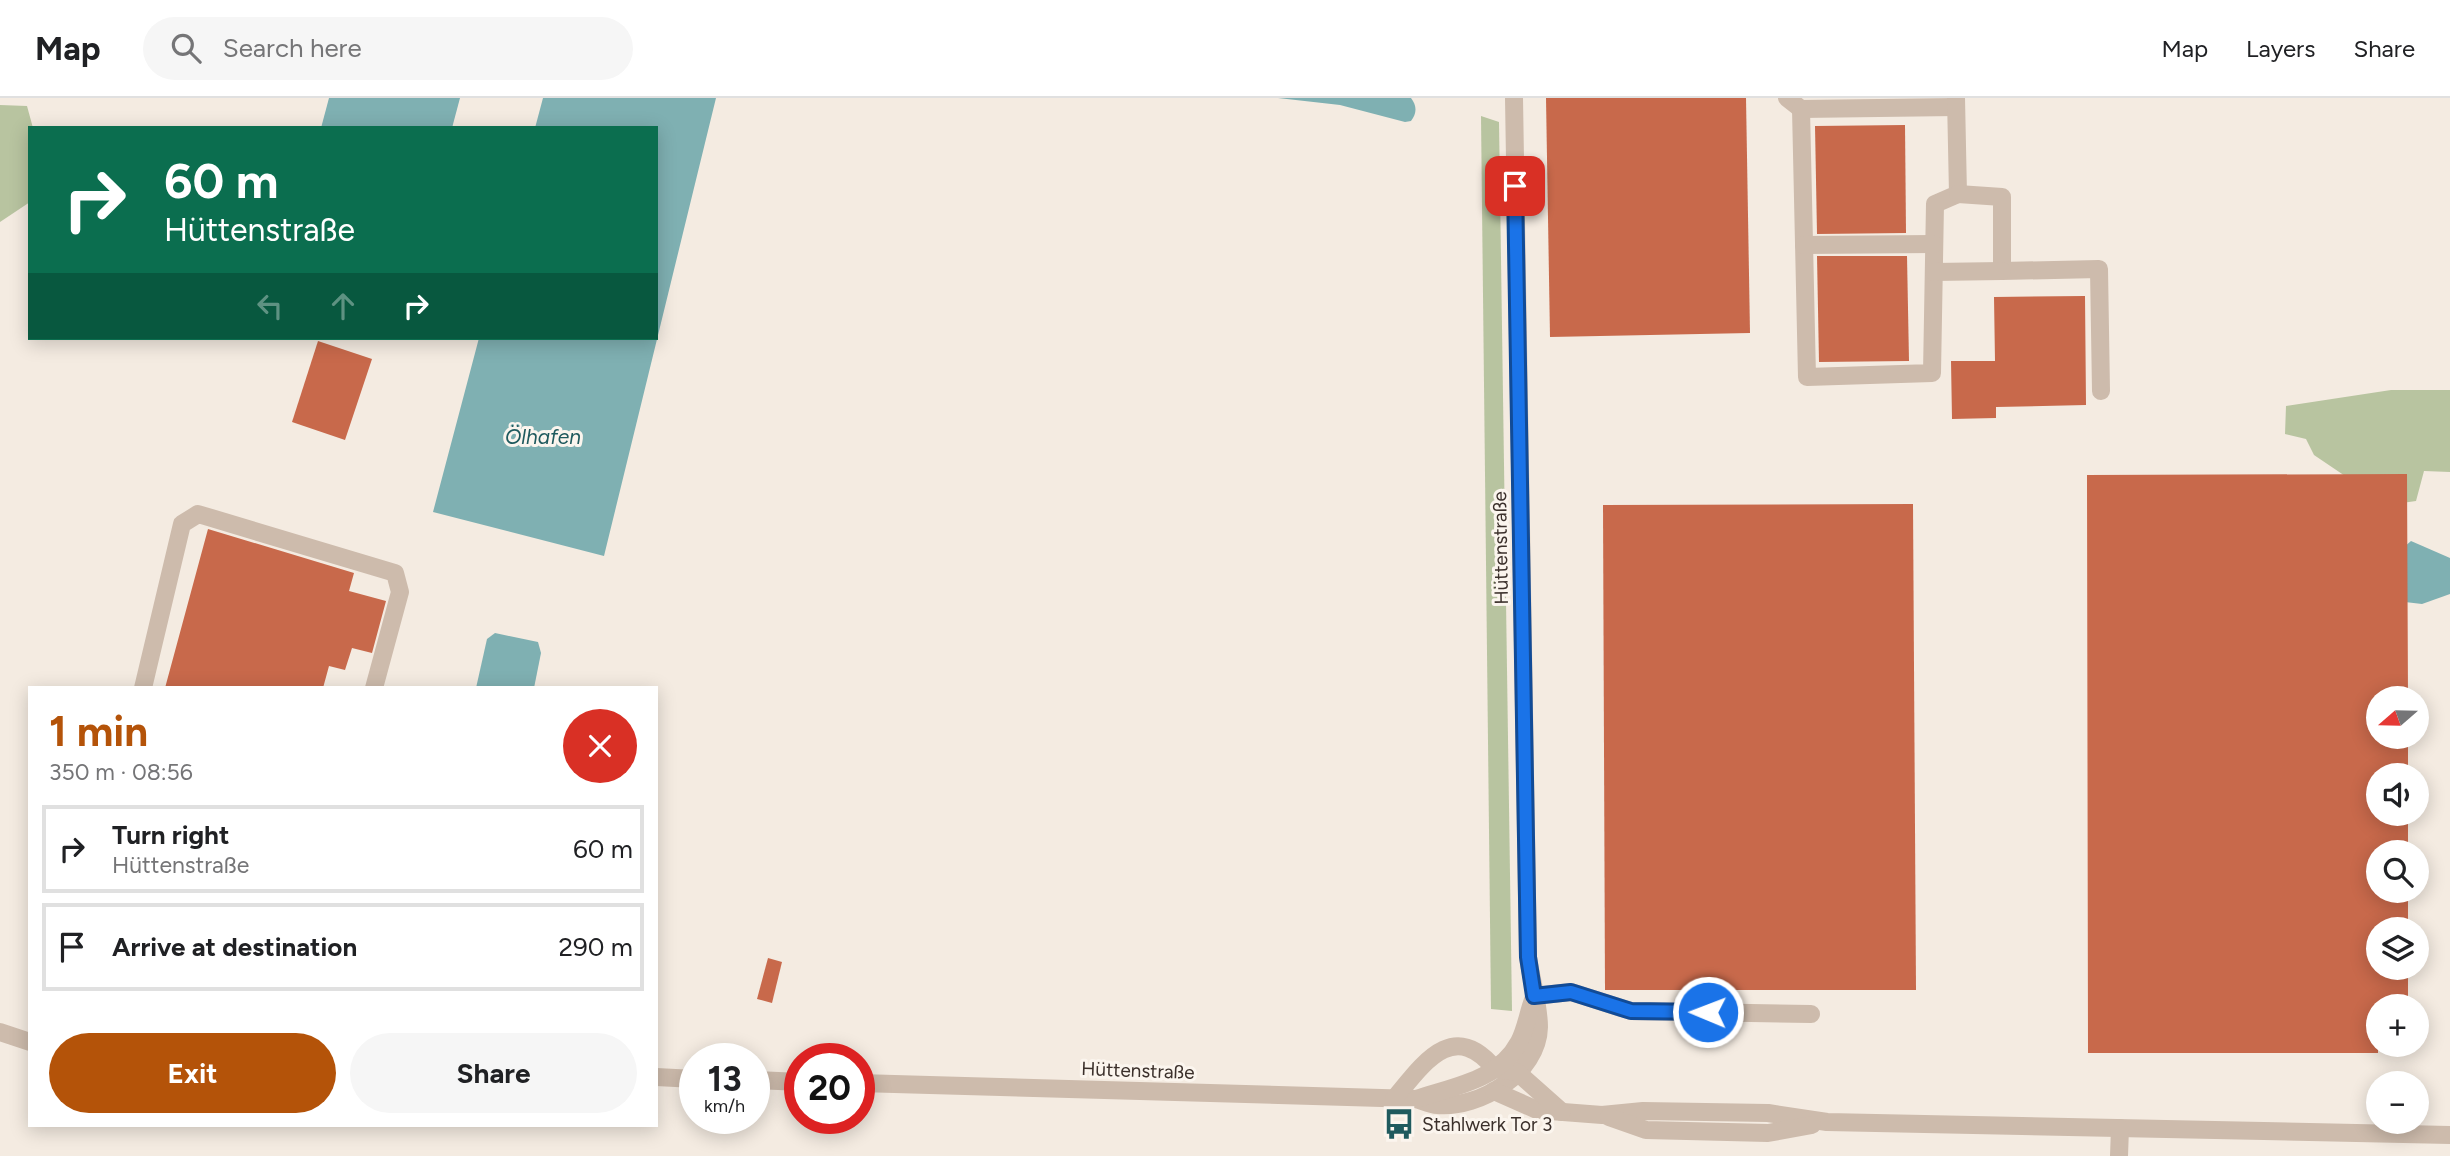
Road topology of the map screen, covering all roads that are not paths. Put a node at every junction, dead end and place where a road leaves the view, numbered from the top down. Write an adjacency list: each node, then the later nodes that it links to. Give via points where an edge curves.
1 (1514, 98): 12 (street, Hüttenstraße, via 1526,885)
2 (1956, 102): 3 (street); 4 (street)
3 (1794, 103): 6 (street)
4 (1958, 194): 5 (street, via 1935,204); 7 (street, via 2002,197)
5 (1934, 244): 6 (street); 8 (street)
6 (1804, 245): 8 (street, via 1807,377 1932,373)
7 (2002, 271): 8 (street); 9 (street, via 2099,269)
8 (1934, 272)
9 (2101, 391)
10 (143, 686): 11 (street, via 182,524 198,514 395,573 400,592)
11 (375, 686)
12 (1534, 996): 13 (street, via 1571,992 1631,1011); 16 (street, Hüttenstraße, via 1520,1040); 17 (street, Hüttenstraße, via 1539,1026 1532,1054)
13 (1811, 1014)
14 (0, 1032): 15 (street)
15 (28, 1041)
16 (1495, 1069): 17 (street); 22 (street, via 1471,1047 1453,1045 1436,1052); 23 (street, Hüttenstraße, via 1464,1085)
17 (1517, 1072): 21 (street, Hüttenstraße); 24 (street)
18 (658, 1077): 19 (street)
19 (679, 1078)
20 (875, 1083): 22 (street, Hüttenstraße)
21 (1494, 1091): 23 (street, Hüttenstraße, via 1468,1101 1437,1105); 24 (street, via 1537,1110)
22 (1394, 1099): 23 (street, Hüttenstraße)
23 (1416, 1100)
24 (1562, 1112): 25 (street, via 1602,1115 1646,1130 1768,1133 1827,1122)
25 (2120, 1128): 26 (street); 27 (street)
26 (2450, 1135)
27 (2119, 1156)

